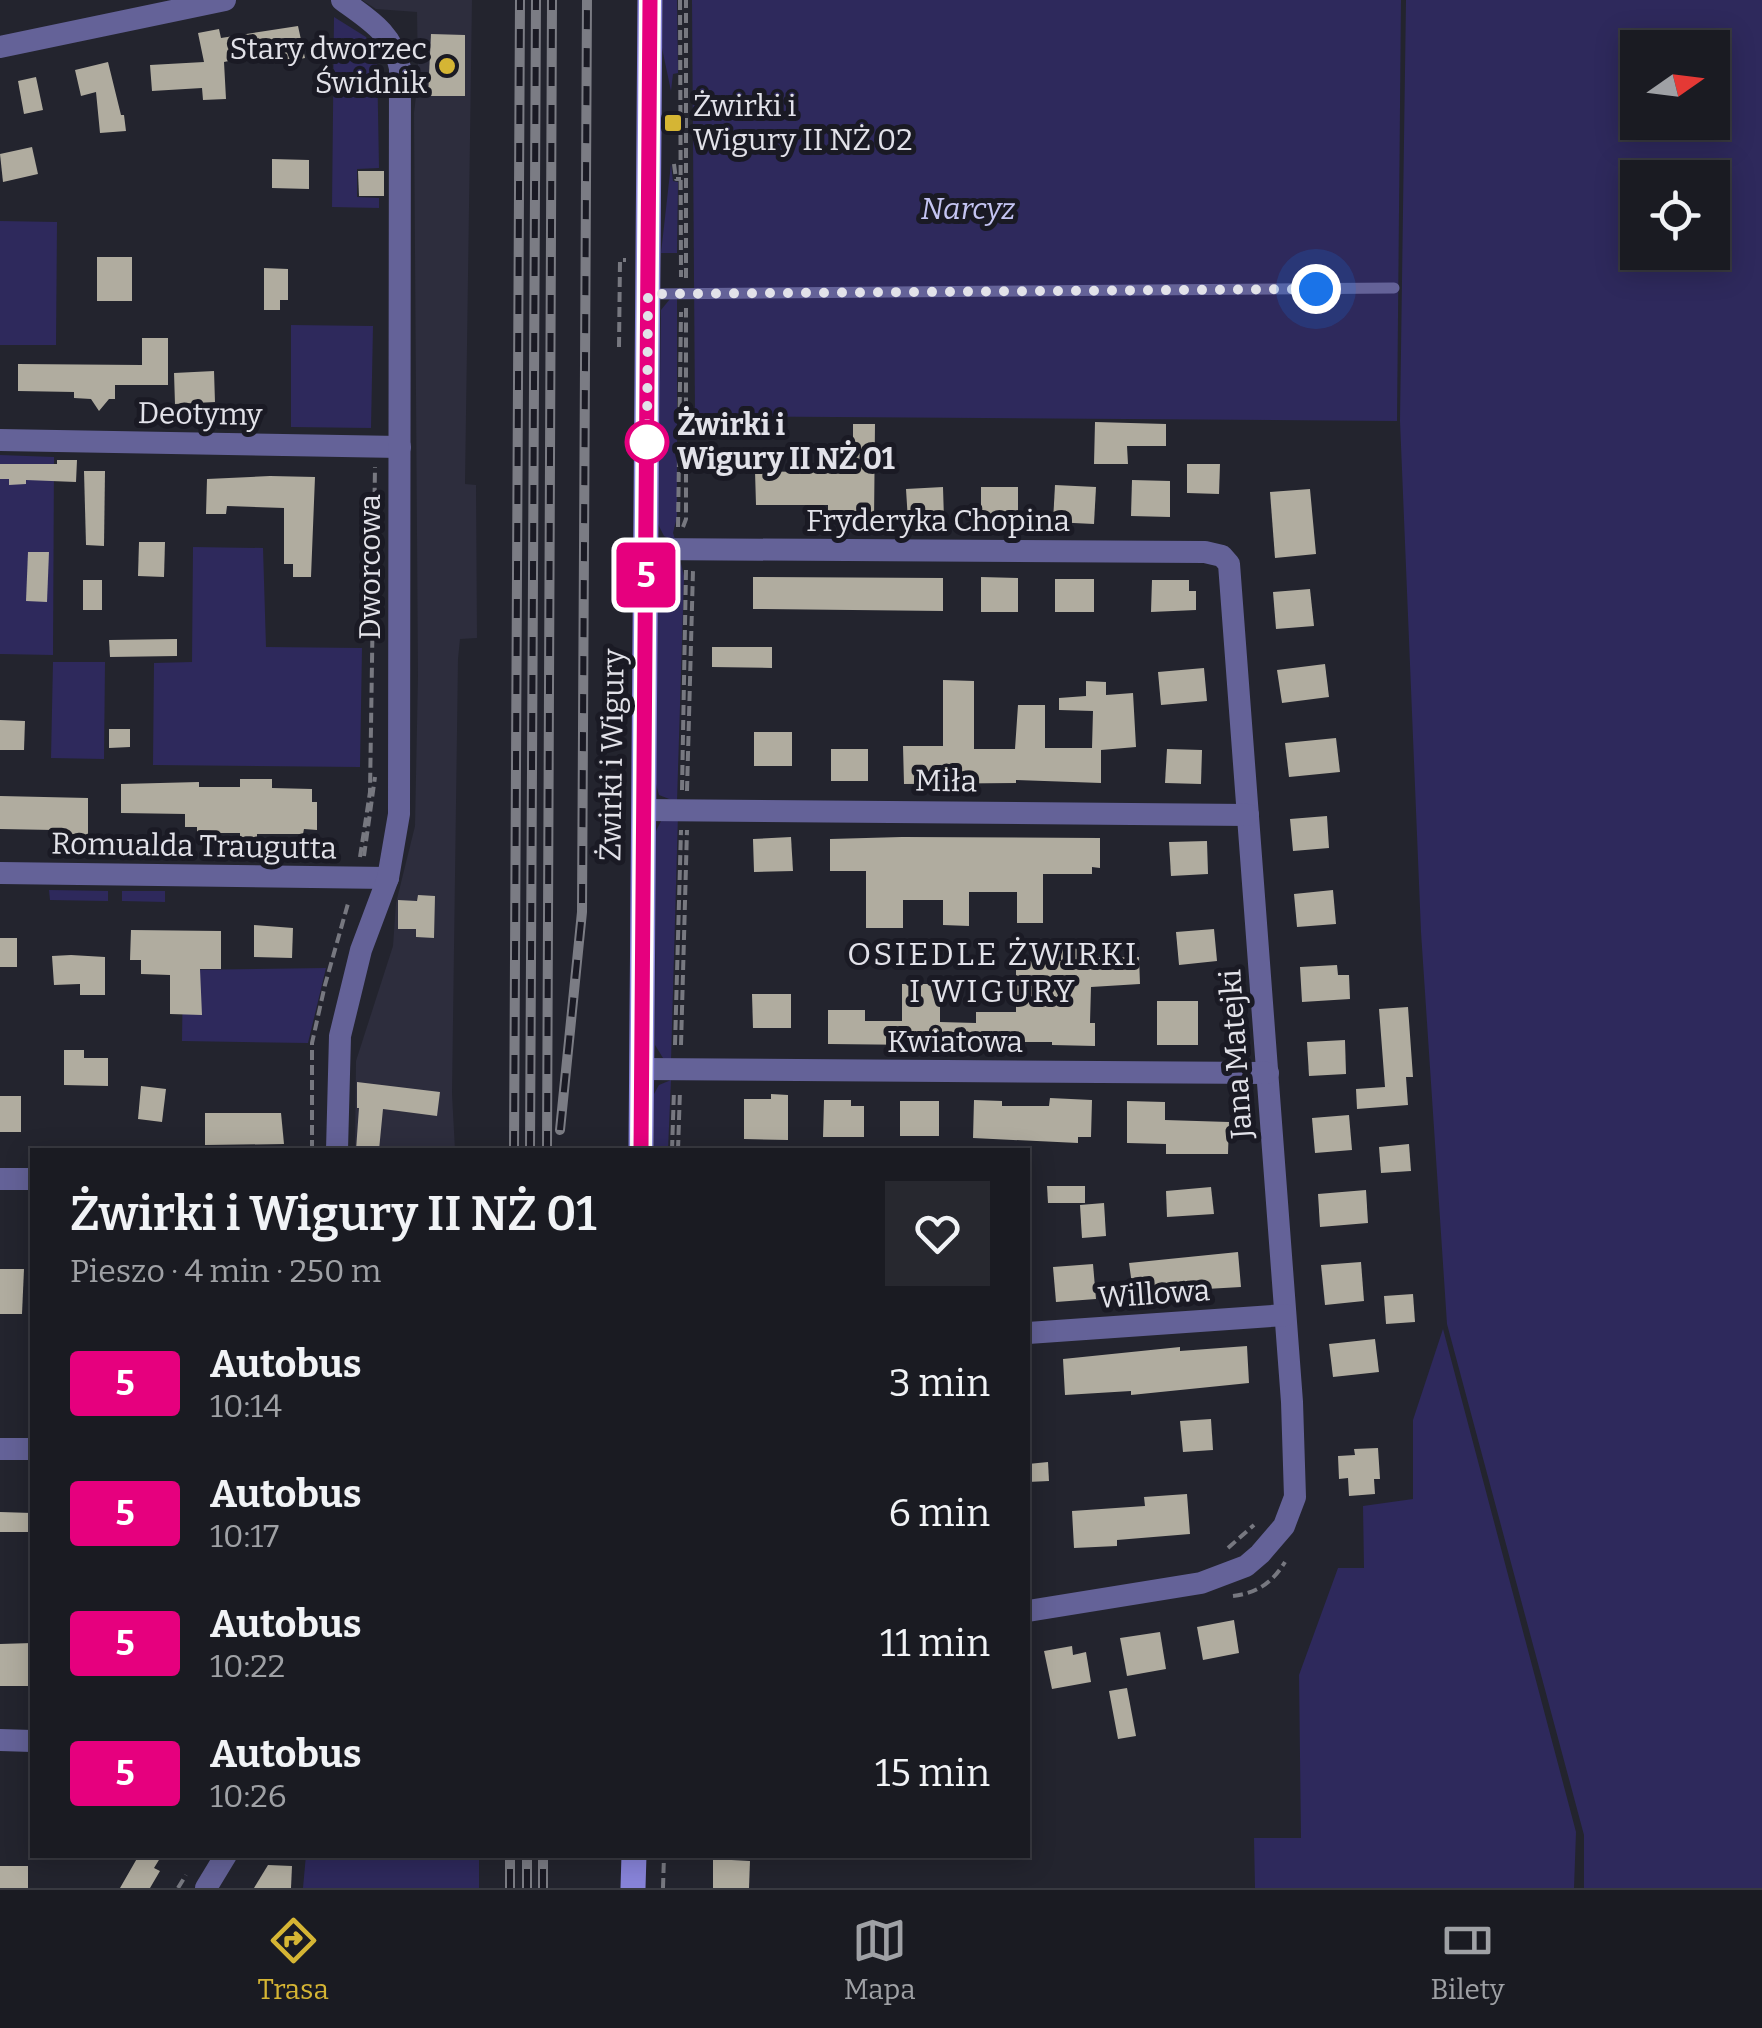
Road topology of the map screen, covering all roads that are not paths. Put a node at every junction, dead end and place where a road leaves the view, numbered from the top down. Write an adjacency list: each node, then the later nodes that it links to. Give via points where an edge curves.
1 (224, 0): 4 (street)
2 (342, 0): 8 (street, Dworcowa, via 380,27 400,68)
3 (650, 0): 6 (main road, Żwirki i Wigury)
4 (0, 47)
5 (1394, 288): 6 (lane)
6 (648, 294): 9 (main road, Żwirki i Wigury)
7 (0, 440): 8 (street, Deotymy)
8 (390, 447): 14 (street, Dworcowa, via 400,779)
9 (646, 549): 10 (street, Fryderyka Chopina, via 1205,552); 11 (main road, Żwirki i Wigury)
10 (1227, 560): 12 (street, Jana Matejki)
11 (644, 810): 12 (street, Miła); 15 (main road, Żwirki i Wigury)
12 (1248, 814): 16 (street, Jana Matejki)
13 (0, 874): 14 (street, Romualda Traugutta)
14 (388, 878): 17 (street, Dworcowa, via 340,1036)
15 (642, 1069): 16 (street, Kwiatowa); 18 (main road, Żwirki i Wigury)
16 (1268, 1074): 21 (street, Jana Matejki)
17 (337, 1148)
18 (641, 1148)
19 (0, 1179): 20 (street)
20 (30, 1180)
21 (1285, 1314): 22 (street, Willowa); 25 (street, Jana Matejki, via 1296,1479 1290,1512 1266,1531 1246,1566 1223,1578)
22 (1030, 1333)
23 (0, 1449): 24 (street)
24 (30, 1450)
25 (1030, 1611)
26 (0, 1740): 27 (street)
27 (30, 1741)
28 (224, 1858): 30 (street)
29 (634, 1858): 31 (main road)
30 (206, 1888)
31 (633, 1888)

